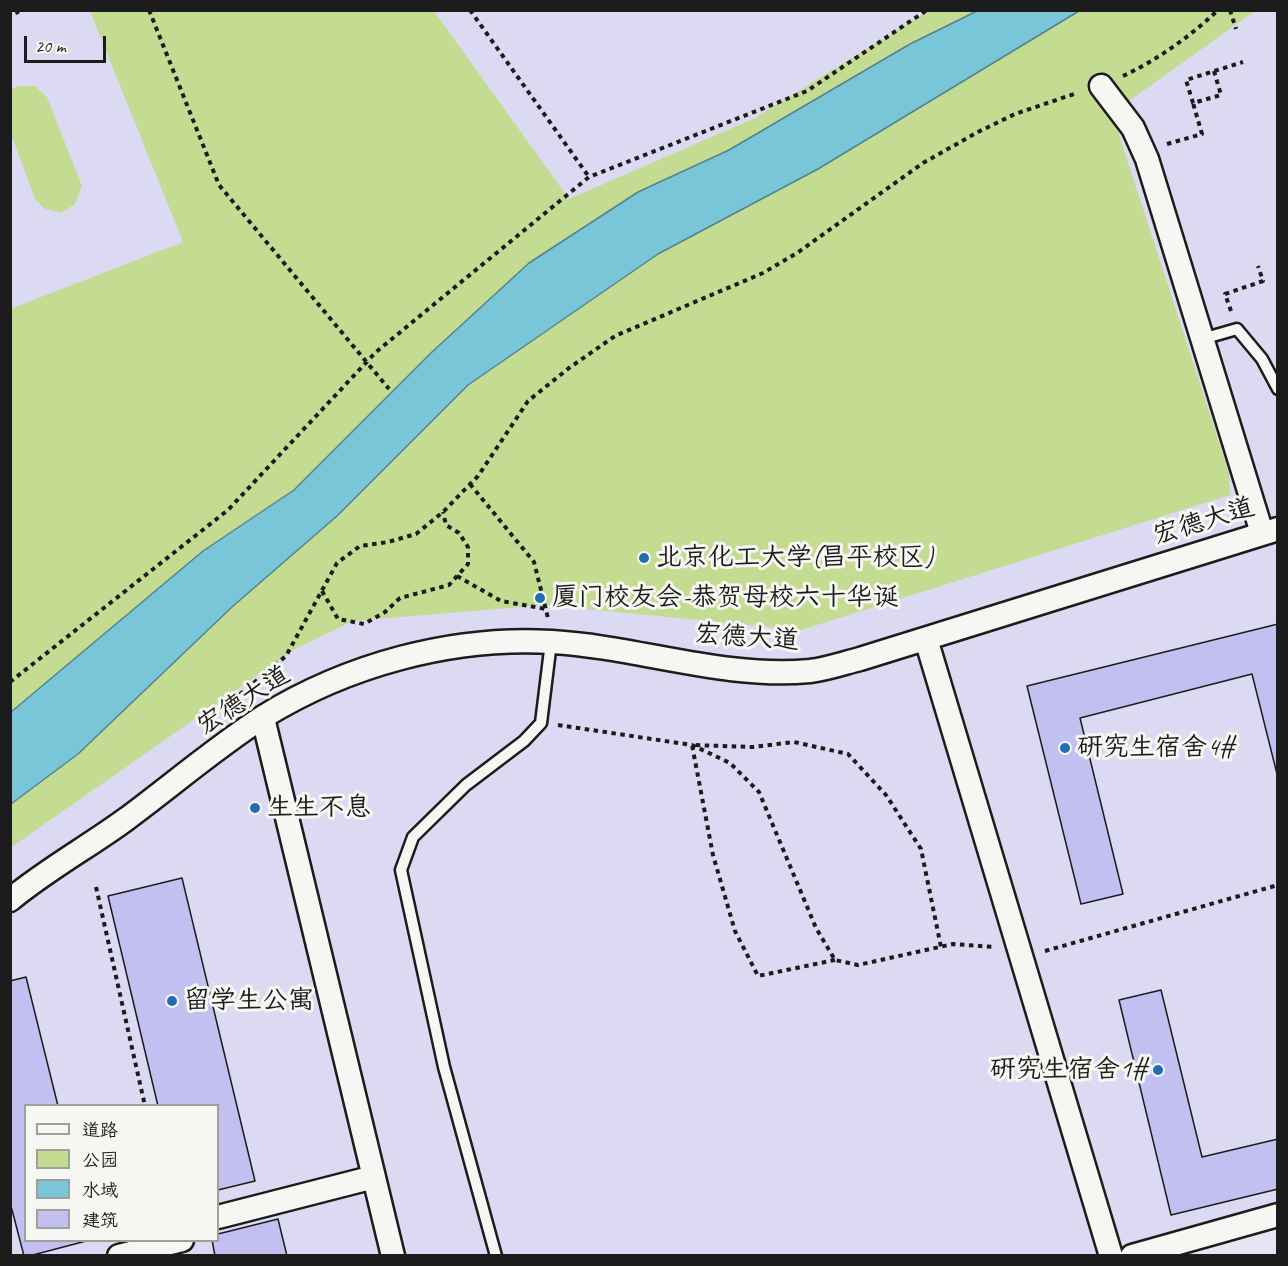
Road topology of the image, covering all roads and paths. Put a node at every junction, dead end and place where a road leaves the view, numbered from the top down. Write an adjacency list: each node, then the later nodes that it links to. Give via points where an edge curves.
1 (16, 10): 7 (path)
2 (149, 10): 18 (path, via 219,185)
3 (470, 10): 14 (path)
4 (927, 10): 14 (path, via 807,91)
5 (1218, 10): 11 (path, via 1202,26 1139,68)
6 (1230, 10): 8 (path)
7 (19, 16)
8 (1236, 29)
9 (1243, 62): 10 (path)
10 (1214, 71): 12 (path, via 1186,80); 12 (path, via 1221,95)
11 (1101, 86): 13 (street, via 1133,128); 21 (path, via 1015,114 978,132 923,163 763,273 615,336 528,401)
12 (1193, 103): 13 (path, via 1202,134)
13 (1144, 151): 17 (street)
14 (589, 177): 18 (path)
15 (1258, 266): 16 (path, via 1263,281 1225,294)
16 (1237, 329): 17 (lane); 20 (lane, via 1262,359)
17 (1202, 339): 23 (street)
18 (367, 362): 19 (path); 29 (path, via 228,510)
19 (389, 389)
20 (1278, 389)
21 (470, 484): 22 (path); 26 (path, via 534,562)
22 (443, 512): 24 (path, via 446,525 459,533 468,547 468,564); 25 (path, via 416,534 360,546 337,563)
23 (1270, 531): 27 (street, 宏德大道)
24 (457, 576): 25 (path, via 449,585 400,598 364,624 338,619); 26 (path, via 501,601)
25 (321, 591): 30 (path, via 286,656)
26 (546, 609): 28 (path)
27 (926, 639): 28 (street, 宏德大道, via 811,671 724,668); 38 (street)
28 (551, 642): 31 (street, 宏德大道, via 479,644 387,662 320,686); 32 (lane)
29 (10, 682)
30 (226, 706)
31 (263, 718): 36 (street, 宏德大道); 41 (street)
32 (541, 723): 33 (path); 47 (lane, via 524,741 466,785 413,837 401,870 444,1067)
33 (692, 745): 37 (path, via 753,747 794,742 848,754 886,795 921,849); 39 (path, via 730,763 759,792 816,928); 39 (path, via 713,855 735,931 758,976)
34 (1278, 885): 38 (path)
35 (96, 887): 40 (path)
36 (11, 898)
37 (941, 947): 38 (path, via 953,944); 39 (path, via 858,965)
38 (1020, 953): 48 (street)
39 (835, 960)
40 (145, 1104)
41 (374, 1177): 43 (street); 46 (street)
42 (1278, 1215): 49 (street)
43 (219, 1217)
44 (174, 1242): 45 (street)
45 (119, 1256)
46 (393, 1256)
47 (496, 1256)
48 (1111, 1256)
49 (1132, 1256)

